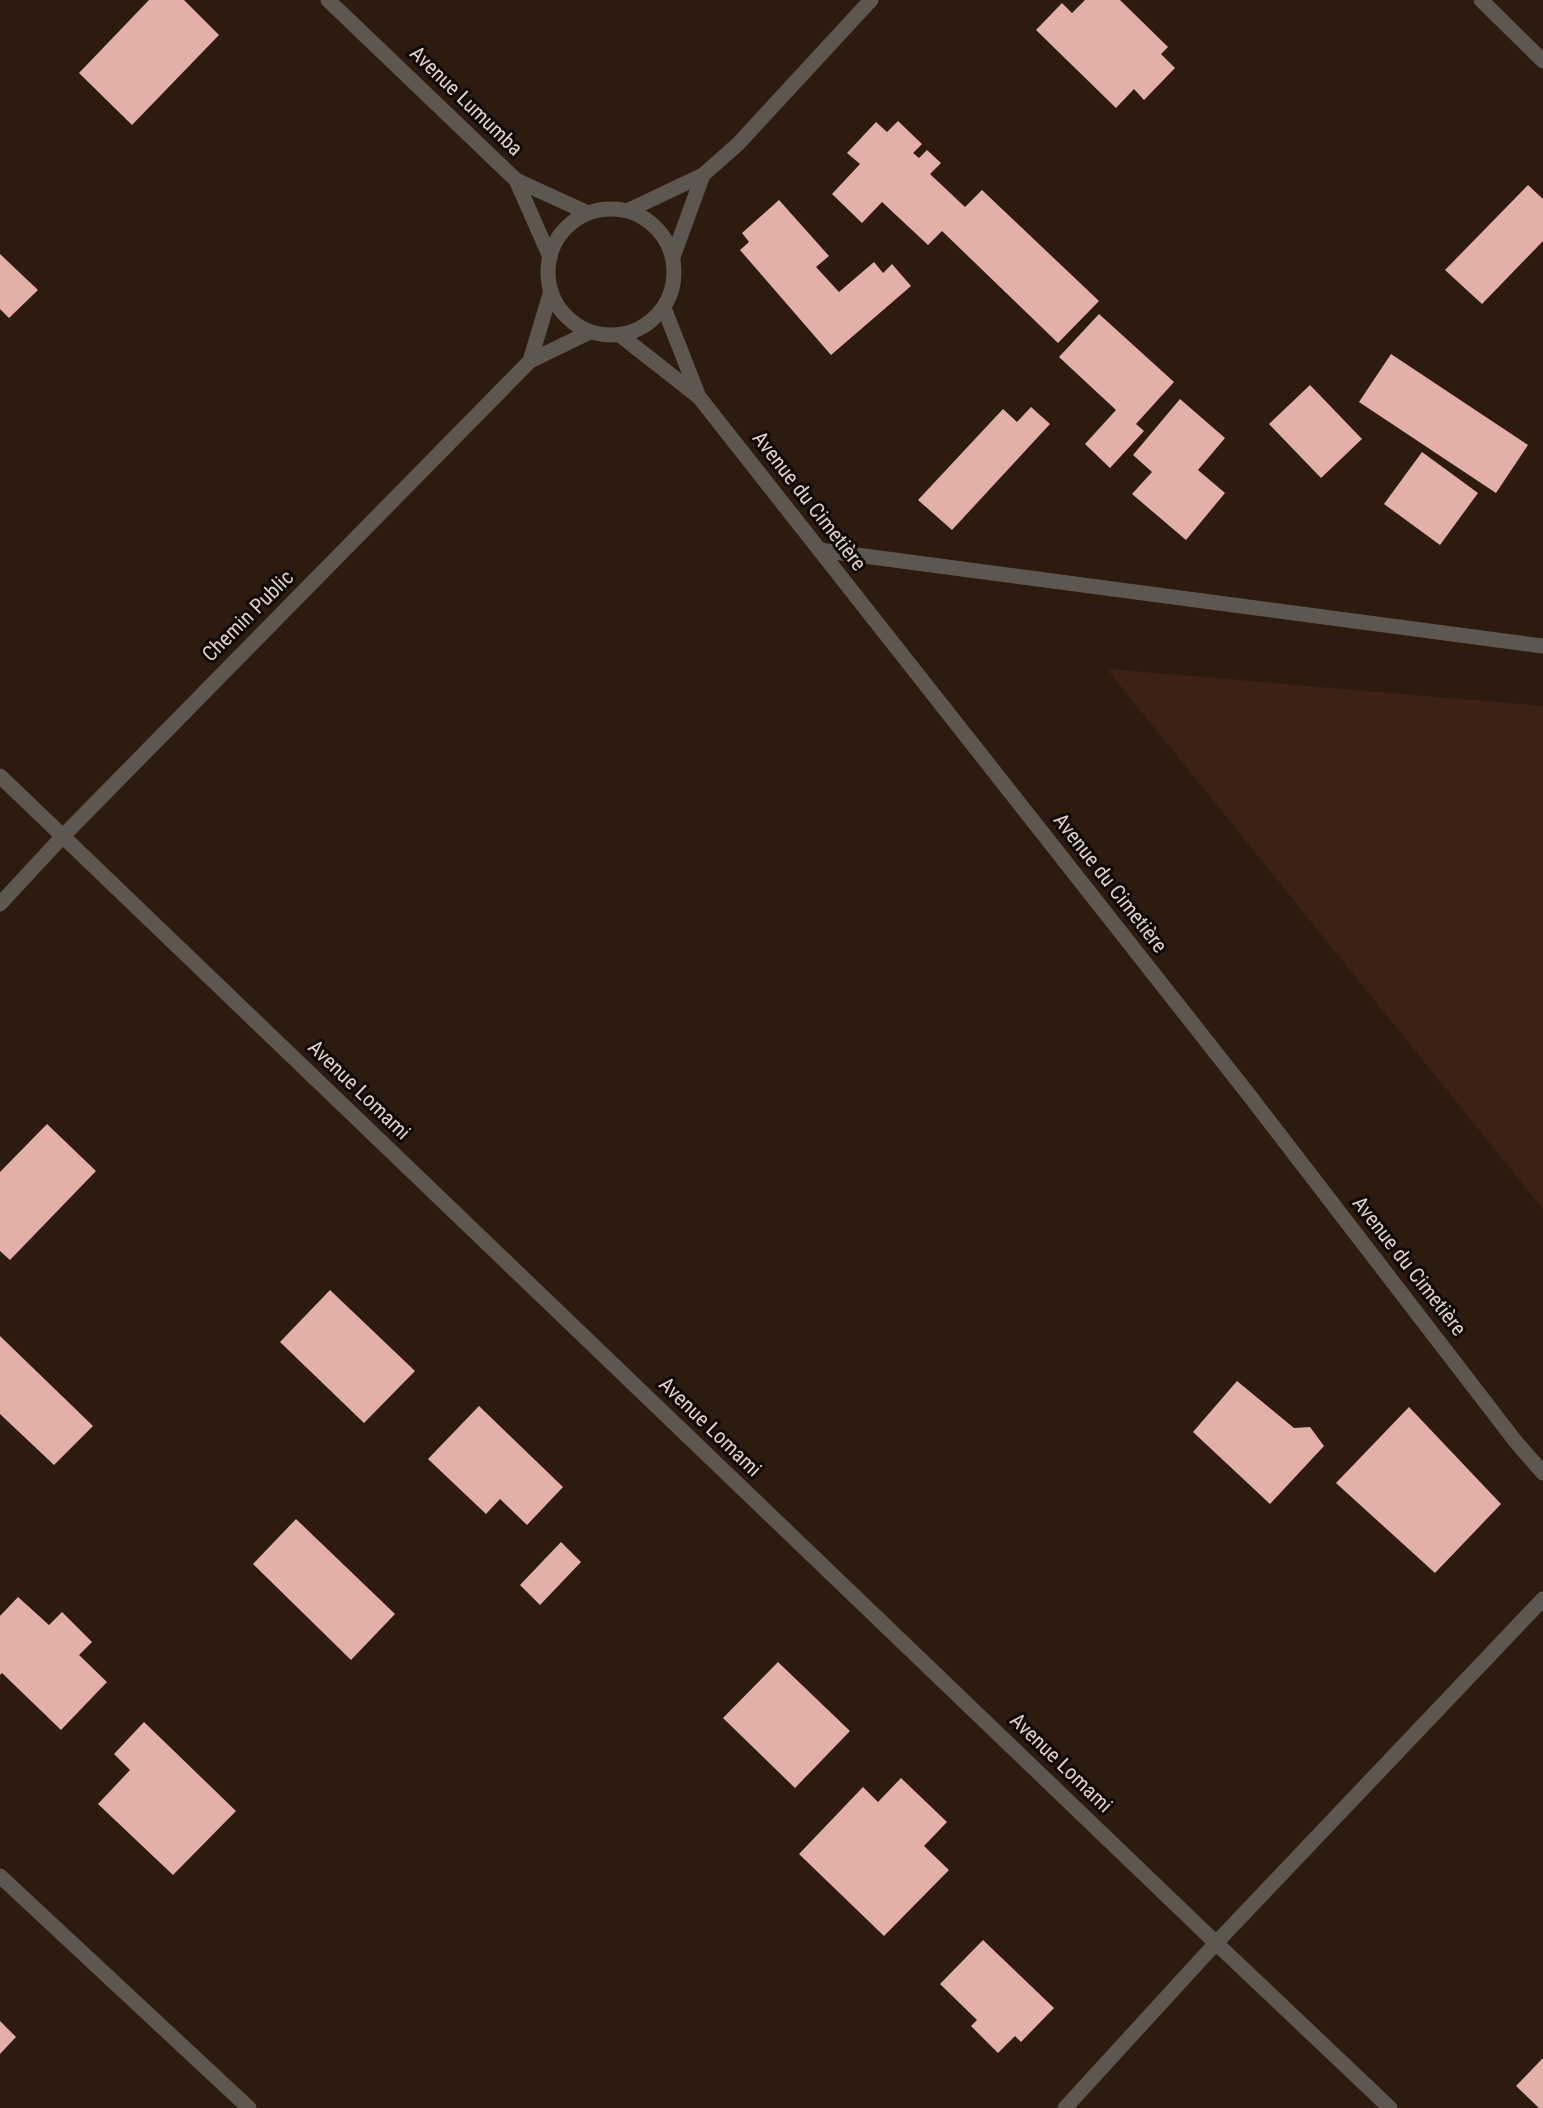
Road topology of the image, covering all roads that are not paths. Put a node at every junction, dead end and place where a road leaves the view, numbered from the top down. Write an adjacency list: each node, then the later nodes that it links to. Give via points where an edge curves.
1 (328, 0): 6 (street, Avenue Lumumba)
2 (871, 0): 5 (street, via 738,144)
3 (1481, 0): 4 (street)
4 (1543, 61)
5 (703, 175): 7 (street); 10 (street)
6 (516, 180): 8 (street, Avenue Lumumba); 9 (street)
7 (627, 211): 8 (street); 10 (street, via 648,221 664,237)
8 (588, 213): 9 (street, via 564,231)
9 (550, 257): 11 (street)
10 (673, 257): 12 (street, via 674,284)
11 (551, 291): 13 (street, via 566,316); 15 (street)
12 (664, 308): 14 (street, via 652,321); 16 (street, Avenue du Cimetière)
13 (590, 332): 14 (street); 15 (street)
14 (620, 335): 16 (street)
15 (530, 361): 20 (street, Chemin Public)
16 (699, 397): 17 (street, Avenue du Cimetière)
17 (819, 550): 18 (street); 22 (street, Avenue du Cimetière)
18 (1543, 646)
19 (0, 776): 20 (street, Avenue Lomami)
20 (63, 837): 21 (street, Chemin Public); 25 (street, Avenue Lomami)
21 (0, 904)
22 (1543, 1473)
23 (1543, 1599): 25 (street)
24 (0, 1876): 26 (street)
25 (1216, 1943): 27 (street); 28 (street, Avenue Lomami)
26 (249, 2108)
27 (1065, 2108)
28 (1390, 2108)

